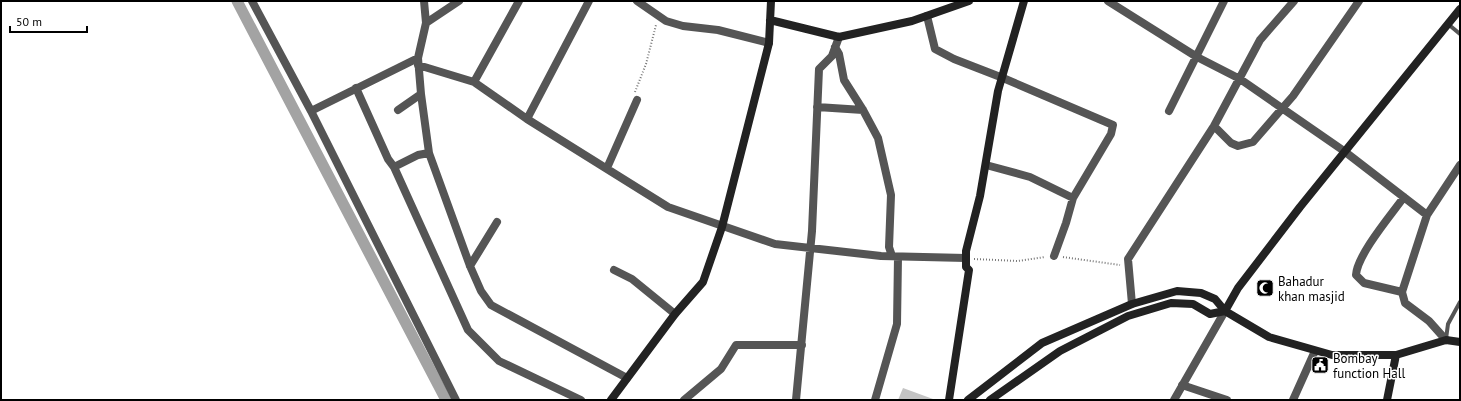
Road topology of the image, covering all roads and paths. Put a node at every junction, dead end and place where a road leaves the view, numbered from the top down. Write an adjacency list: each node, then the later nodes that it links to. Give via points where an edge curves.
1 (252, 1): 36 (street)
2 (424, 1): 18 (street)
3 (459, 1): 18 (street)
4 (520, 1): 28 (street)
5 (589, 1): 38 (street)
6 (637, 1): 15 (street)
7 (771, 1): 17 (main road)
8 (969, 1): 16 (main road)
9 (1024, 1): 26 (main road)
10 (1108, 1): 24 (street)
11 (1224, 1): 24 (street)
12 (1294, 1): 27 (street, via 1260,40)
13 (1359, 1): 33 (street)
14 (1460, 8): 19 (main road)
15 (658, 16): 22 (street, via 683,26 718,30); 31 (path)
16 (927, 16): 21 (main road); 26 (street, via 935,49)
17 (770, 20): 21 (main road); 22 (main road)
18 (426, 23): 25 (street)
19 (1447, 24): 20 (lane); 40 (main road)
20 (1460, 34)
21 (839, 37): 23 (street)
22 (769, 43): 50 (main road)
23 (835, 47): 32 (street, via 832,56 818,69); 35 (street, via 839,54 844,80)
24 (1196, 57): 27 (street); 37 (street)
25 (418, 62): 28 (street); 29 (street); 30 (street)
26 (1003, 78): 42 (main road, via 998,91); 47 (street, via 1112,125 1111,134)
27 (1239, 79): 33 (street); 39 (street)
28 (474, 82): 38 (street)
29 (356, 88): 36 (street); 44 (street, via 388,159)
30 (421, 94): 34 (street); 41 (street)
31 (635, 99): 45 (street)
32 (817, 107): 35 (street); 51 (street)
33 (1282, 108): 39 (street, via 1253,142 1238,146 1231,143); 40 (street)
34 (398, 110)
35 (864, 110): 52 (street, via 878,138 891,195 889,247)
36 (311, 111): 69 (street)
37 (1169, 111)
38 (527, 119): 45 (street)
39 (1214, 126): 59 (street, via 1128,259)
40 (1344, 151): 46 (street); 60 (main road, via 1238,288)
41 (429, 153): 44 (street); 55 (street)
42 (986, 165): 47 (street, via 1030,177); 54 (main road)
43 (1460, 165): 48 (street)
44 (394, 166): 70 (street, via 468,330 499,361)
45 (607, 168): 50 (street, via 668,207)
46 (1404, 197): 48 (street); 57 (street, via 1364,254 1358,264 1356,275 1364,283)
47 (1073, 198): 53 (street)
48 (1426, 215): 57 (street)
49 (497, 222): 55 (street)
50 (722, 227): 51 (street, via 775,244); 61 (main road, via 702,282)
51 (811, 248): 52 (street); 64 (street)
52 (892, 256): 54 (street); 74 (street, via 898,257 897,324)
53 (1054, 256)
54 (966, 258): 75 (main road, via 969,275)
55 (470, 266): 67 (street, via 481,291 491,305)
56 (614, 270): 61 (street, via 632,279)
57 (1402, 292): 62 (street, via 1405,303 1429,321)
58 (1460, 302): 62 (lane, via 1448,324)
59 (1132, 304): 60 (main road, via 1177,292 1201,294 1215,299); 76 (main road, via 1042,343)
60 (1225, 311): 65 (main road, via 1269,337); 68 (street); 77 (main road, via 1210,314 1193,304 1171,303 1128,316 1060,351)
61 (675, 314): 67 (main road)
62 (1446, 340): 63 (main road); 66 (main road)
63 (1460, 342)
64 (802, 345): 72 (street, via 736,345 721,369); 73 (street)
65 (1315, 351): 66 (main road, via 1332,355); 80 (street)
66 (1396, 356): 81 (main road)
67 (627, 378): 71 (main road)
68 (1182, 385): 78 (street); 79 (street)
69 (456, 400)
70 (582, 400)
71 (611, 400)
72 (684, 400)
73 (796, 400)
74 (875, 400)
75 (949, 400)
76 (968, 400)
77 (990, 400)
78 (1174, 400)
79 (1227, 400)
80 (1293, 400)
81 (1387, 400)

